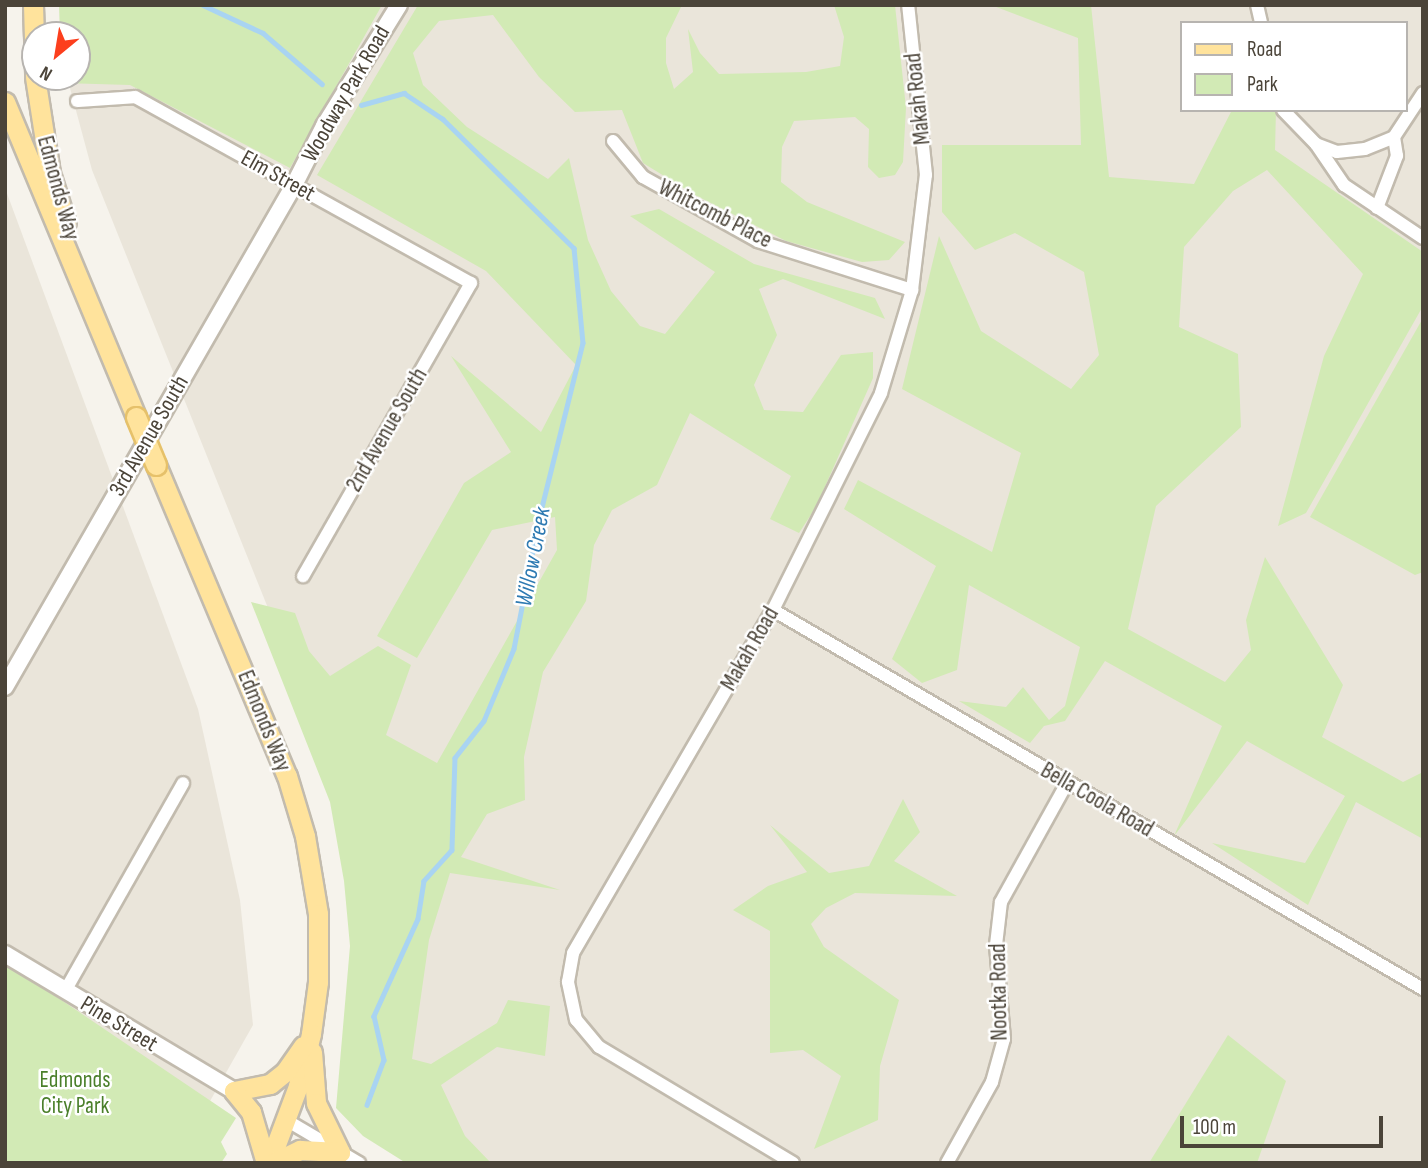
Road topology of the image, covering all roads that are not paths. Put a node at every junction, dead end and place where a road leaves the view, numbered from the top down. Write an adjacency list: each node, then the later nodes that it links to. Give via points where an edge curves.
1 (399, 5): 11 (street, Woodway Park Road, via 343,93)
2 (908, 5): 15 (street, Makah Road, via 926,176)
3 (37, 91): 16 (main road, Edmonds Way, via 50,173)
4 (1423, 93): 8 (street)
5 (77, 101): 11 (street, Elm Street, via 135,97)
6 (5, 102): 16 (main road, Edmonds Way)
7 (1285, 112): 10 (street)
8 (1394, 137): 10 (street, via 1365,149 1337,152); 12 (street, via 1397,156)
9 (613, 141): 15 (street, Whitcomb Place, via 643,177 758,241)
10 (1316, 144): 12 (street, via 1344,185)
11 (294, 185): 14 (street, Elm Street); 19 (street, 3rd Avenue South)
12 (1377, 208): 13 (street)
13 (1423, 238)
14 (471, 283): 17 (street, 2nd Avenue South)
15 (912, 290): 18 (street, Makah Road, via 881,393)
16 (88, 298): 25 (main road, Edmonds Way, bridge, via 287,776 305,836 318,914 318,982)
17 (303, 576)
18 (773, 610): 21 (street, Bella Coola Road); 31 (street, Makah Road, via 573,953 568,997 576,1020 615,1059)
19 (5, 687)
20 (183, 783): 24 (street)
21 (1067, 783): 23 (street, Bella Coola Road); 32 (street, Nootka Road, via 1001,902 996,945 1004,1039 992,1082)
22 (5, 954): 24 (street, Pine Street)
23 (1423, 989)
24 (65, 991): 26 (street, Pine Street)
25 (311, 1034): 26 (main road, via 285,1072 270,1084); 27 (main road, Edmonds Way); 28 (main road, via 316,1103)
26 (234, 1091): 29 (main road, via 251,1112)
27 (286, 1120): 28 (street); 29 (main road, Edmonds Way)
28 (340, 1152): 29 (main road, via 300,1150); 30 (street)
29 (270, 1163)
30 (359, 1163)
31 (793, 1163)
32 (947, 1163)

